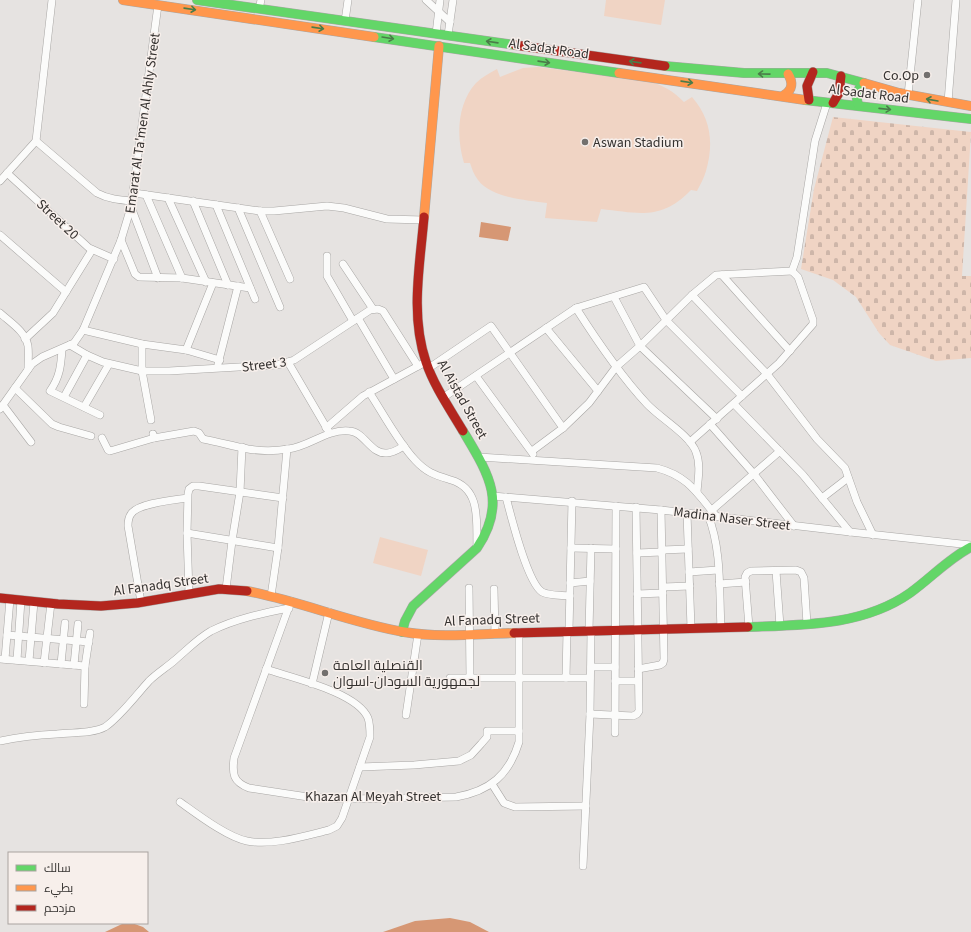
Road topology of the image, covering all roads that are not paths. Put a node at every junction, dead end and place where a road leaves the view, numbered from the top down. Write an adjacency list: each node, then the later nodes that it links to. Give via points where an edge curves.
1 (52, 0): 30 (street)
2 (123, 0): 11 (main road, Al Sadat Road)
3 (197, 0): 10 (main road, Al Sadat Road)
4 (348, 0): 13 (street)
5 (426, 0): 12 (street)
6 (440, 0): 12 (street)
7 (453, 0): 14 (street)
8 (918, 0): 23 (street)
9 (956, 0): 25 (street)
10 (260, 4): 13 (main road, Al Sadat Road)
11 (158, 5): 17 (main road, Al Sadat Road, one-way to 17); 33 (street, Emarat Al Ta'men Al Ahly Street)
12 (438, 11): 14 (street); 15 (street)
13 (345, 20): 15 (main road, Al Sadat Road)
14 (450, 22): 16 (street)
15 (436, 34): 16 (main road, Al Sadat Road)
16 (448, 36): 19 (main road, Al Sadat Road, one-way to 16, via 727,73 677,68)
17 (439, 46): 22 (main road, Al Sadat Road, one-way to 22); 41 (main road, Al Aistad Street)
18 (813, 72): 19 (main road, Al Sadat Road); 20 (main road, Al Sadat Road); 24 (main road, via 807,86)
19 (788, 74): 22 (main road, via 792,80 791,88)
20 (841, 76): 21 (main road, Al Sadat Road); 26 (main road, via 839,93)
21 (863, 84): 23 (main road, Al Sadat Road); 27 (main road, via 856,96)
22 (784, 95): 24 (main road, Al Sadat Road)
23 (908, 95): 25 (main road, Al Sadat Road, one-way to 23)
24 (809, 100): 26 (main road, Al Sadat Road)
25 (948, 102): 28 (main road, Al Sadat Road)
26 (830, 103): 27 (main road, Al Sadat Road); 48 (street, via 815,141 797,257)
27 (859, 106): 29 (main road, Al Sadat Road, one-way to 29)
28 (971, 106)
29 (971, 119)
30 (36, 141): 31 (street); 37 (street, via 103,197)
31 (7, 173): 32 (street); 44 (street, Street 20)
32 (0, 180)
33 (134, 193): 34 (street); 37 (street, Emarat Al Ta'men Al Ahly Street)
34 (146, 195): 35 (street); 51 (street)
35 (168, 198): 36 (street); 53 (street)
36 (193, 201): 38 (street); 54 (street)
37 (132, 204): 43 (street, Emarat Al Ta'men Al Ahly Street); 50 (street)
38 (216, 204): 39 (street); 56 (street)
39 (238, 208): 40 (street); 61 (street)
40 (260, 211): 41 (street, via 327,206 387,219); 52 (street)
41 (423, 220): 81 (main road, Al Aistad Street, via 416,310)
42 (0, 235): 57 (street)
43 (121, 240): 46 (street, Emarat Al Ta'men Al Ahly Street); 50 (street, via 135,274 139,277)
44 (92, 250): 46 (street, Street 20); 57 (street)
45 (327, 256): 65 (street, via 327,276)
46 (114, 259): 68 (street, Emarat Al Ta'men Al Ahly Street)
47 (343, 264): 63 (street)
48 (792, 272): 49 (street); 75 (street, via 798,277 813,324)
49 (722, 275): 58 (street, via 716,275); 75 (street)
50 (158, 278): 51 (street)
51 (182, 278): 53 (street)
52 (290, 279)
53 (209, 283): 54 (street); 74 (street)
54 (228, 285): 55 (street)
55 (238, 286): 56 (street); 78 (street)
56 (250, 288): 60 (street)
57 (66, 292): 69 (street, via 53,313)
58 (692, 295): 66 (street); 86 (street)
59 (614, 297): 62 (street); 66 (street, via 644,287); 72 (street)
60 (255, 299)
61 (280, 307)
62 (576, 308): 67 (street); 82 (street)
63 (373, 309): 65 (street, Street 3); 81 (street, via 383,311)
64 (0, 313): 69 (street, via 18,329)
65 (355, 320): 79 (street, Street 3); 88 (street)
66 (666, 320): 72 (street); 92 (street)
67 (546, 328): 76 (street); 90 (street)
68 (83, 330): 70 (street); 71 (street, Emarat Al Ta'men Al Ahly Street)
69 (25, 340): 83 (street, via 28,345)
70 (142, 344): 74 (street); 85 (street)
71 (70, 345): 73 (street, Emarat Al Ta'men Al Ahly Street); 77 (street, Street 3)
72 (640, 346): 82 (street); 99 (street)
73 (62, 349): 83 (street, Emarat Al Ta'men Al Ahly Street, via 38,359); 93 (street, via 57,381 50,391)
74 (186, 350): 78 (street)
75 (790, 351): 86 (street)
76 (510, 353): 81 (street, via 491,326); 87 (street); 102 (street)
77 (87, 355): 80 (street, Street 3); 93 (street)
78 (220, 360): 84 (street)
79 (288, 362): 84 (street, Street 3); 103 (street)
80 (109, 364): 85 (street, Street 3); 97 (street)
81 (424, 365): 88 (street); 94 (main road, Al Aistad Street)
82 (616, 367): 90 (street); 107 (street, via 647,404)
83 (28, 369): 89 (street, Emarat Al Ta'men Al Ahly Street)
84 (215, 369): 85 (street, Street 3)
85 (142, 371): 100 (street)
86 (767, 374): 92 (street); 116 (street, via 817,439 845,468)
87 (476, 376): 94 (street); 111 (street)
88 (394, 379): 91 (street)
89 (14, 388): 96 (street, Emarat Al Ta'men Al Ahly Street); 104 (street, via 52,424)
90 (598, 391): 102 (street)
91 (369, 392): 103 (street, via 354,402); 108 (street)
92 (742, 396): 95 (street)
93 (64, 397): 97 (street)
94 (444, 397): 113 (main road, Al Aistad Street)
95 (734, 404): 99 (street); 112 (street)
96 (2, 407): 106 (street)
97 (84, 407): 98 (street)
98 (100, 415)
99 (717, 419): 101 (street)
100 (151, 420)
101 (710, 424): 107 (street); 115 (street)
102 (563, 428): 111 (street)
103 (328, 431): 108 (street, via 350,430 375,449 387,454); 110 (street, via 301,447)
104 (91, 436)
105 (102, 438): 109 (street, via 110,450 154,436 194,431 203,439)
106 (31, 442)
107 (690, 442): 118 (street, via 699,464)
108 (404, 446): 137 (street, via 426,472 454,481 472,496 476,506)
109 (242, 447): 110 (street); 117 (street)
110 (287, 449): 122 (street)
111 (532, 451): 114 (street)
112 (780, 451): 115 (street); 123 (street)
113 (479, 457): 114 (street); 119 (main road, Al Aistad Street, via 488,476)
114 (538, 461): 118 (street, via 657,468 679,476)
115 (754, 474): 129 (street); 130 (street)
116 (848, 478): 123 (street); 133 (street)
117 (240, 492): 121 (street, via 193,486 189,489); 122 (street); 134 (street)
118 (697, 492): 129 (street)
119 (493, 496): 120 (street, Madina Naser Street); 137 (main road, Al Aistad Street, via 491,518)
120 (506, 497): 124 (street, Madina Naser Street); 159 (street, via 521,552 538,588 547,594)
121 (187, 498): 132 (street); 164 (street, via 142,506 131,513 128,526)
122 (282, 498): 136 (street)
123 (822, 498): 131 (street)
124 (572, 502): 125 (street, Madina Naser Street); 138 (street)
125 (616, 506): 126 (street, Madina Naser Street); 140 (street)
126 (636, 507): 127 (street, Madina Naser Street); 143 (street)
127 (661, 510): 128 (street, Madina Naser Street); 142 (street)
128 (687, 513): 129 (street, Madina Naser Street); 141 (street)
129 (712, 514): 130 (street, Madina Naser Street); 144 (street)
130 (794, 526): 131 (street, Madina Naser Street)
131 (850, 532): 133 (street, Madina Naser Street)
132 (187, 533): 134 (street); 156 (street)
133 (874, 535): 135 (street, Madina Naser Street)
134 (232, 540): 136 (street); 153 (street)
135 (971, 546): 170 (main road, Al Fanadq Street, via 894,604 857,618)
136 (278, 548): 158 (street)
137 (477, 548): 180 (main road, Al Aistad Street, via 413,606)
138 (571, 548): 139 (street); 149 (street)
139 (591, 548): 140 (street); 147 (street)
140 (616, 548): 176 (street)
141 (688, 549): 142 (street); 146 (street)
142 (662, 551): 143 (street); 155 (street)
143 (637, 553): 157 (street)
144 (718, 570): 146 (street); 150 (street)
145 (776, 571): 148 (street, via 749,572 746,575); 170 (street, via 796,570 803,575); 171 (street)
146 (689, 572): 151 (street)
147 (590, 581): 149 (street); 179 (street)
148 (746, 582): 150 (street); 172 (street)
149 (570, 583): 159 (street)
150 (719, 584): 174 (street)
151 (690, 586): 155 (street); 173 (street)
152 (469, 588): 186 (street)
153 (226, 589): 156 (main road, Al Fanadq Street); 158 (main road, Al Fanadq Street)
154 (494, 589): 185 (street)
155 (663, 590): 157 (street); 175 (street)
156 (189, 593): 164 (main road, Al Fanadq Street)
157 (637, 594): 177 (street)
158 (271, 596): 166 (main road, Al Fanadq Street)
159 (570, 596): 178 (street)
160 (0, 598): 161 (main road, Al Fanadq Street)
161 (10, 599): 162 (main road, Al Fanadq Street); 183 (street)
162 (21, 600): 163 (main road, Al Fanadq Street); 187 (street)
163 (34, 602): 165 (main road, Al Fanadq Street); 188 (street)
164 (141, 602): 165 (main road, Al Fanadq Street, via 115,606)
165 (51, 603): 189 (street)
166 (290, 605): 167 (main road, Al Fanadq Street); 202 (street, Khazan Al Meyah Street); 218 (street, via 210,631 150,680 106,726 92,731)
167 (329, 612): 180 (main road, Al Fanadq Street); 211 (street)
168 (65, 623): 190 (street)
169 (78, 624): 191 (street)
170 (807, 624): 171 (main road, Al Fanadq Street)
171 (780, 626): 172 (main road, Al Fanadq Street)
172 (749, 627): 174 (main road, Al Fanadq Street)
173 (691, 628): 174 (main road, Al Fanadq Street); 175 (main road, Al Fanadq Street)
174 (721, 628)
175 (664, 629): 177 (main road, Al Fanadq Street); 203 (street, via 664,662)
176 (616, 630): 177 (main road, Al Fanadq Street); 179 (main road, Al Fanadq Street); 201 (street)
177 (638, 630): 203 (street)
178 (568, 631): 179 (main road, Al Fanadq Street); 181 (main road, Al Fanadq Street); 207 (street)
179 (590, 631): 200 (street)
180 (402, 632): 184 (main road, Al Fanadq Street)
181 (519, 632): 185 (main road, Al Fanadq Street); 206 (street, Khazan Al Meyah Street)
182 (90, 633): 192 (street)
183 (7, 634): 187 (street); 193 (street)
184 (418, 634): 186 (main road, Al Fanadq Street); 215 (street)
185 (495, 634): 186 (main road, Al Fanadq Street)
186 (470, 635): 205 (street)
187 (18, 636): 188 (street); 194 (street)
188 (31, 636): 189 (street); 195 (street)
189 (47, 638): 190 (street); 196 (street)
190 (63, 639): 191 (street); 197 (street)
191 (76, 641): 192 (street); 198 (street)
192 (89, 642): 199 (street)
193 (2, 659): 194 (street)
194 (17, 660): 195 (street)
195 (29, 661): 196 (street)
196 (44, 663): 197 (street)
197 (61, 664): 198 (street)
198 (74, 665): 199 (street)
199 (85, 666): 212 (street)
200 (590, 667): 201 (street); 208 (street)
201 (615, 667): 209 (street)
202 (266, 669): 211 (street); 221 (street, Khazan Al Meyah Street, via 234,758 232,768 236,779 249,788 308,798)
203 (638, 669): 210 (street)
204 (450, 678): 205 (street)
205 (470, 678): 206 (street)
206 (519, 678): 207 (street); 216 (street, Khazan Al Meyah Street)
207 (566, 678): 208 (street)
208 (590, 678): 213 (street)
209 (615, 681): 210 (street); 214 (street)
210 (638, 681): 214 (street, via 638,713 633,716)
211 (312, 684): 219 (street, via 355,702 367,717 370,737)
212 (84, 704)
213 (590, 714): 214 (street); 223 (street)
214 (615, 715): 217 (street)
215 (406, 716)
216 (519, 731): 219 (street, via 487,731 487,736 471,756 459,761); 220 (street, Khazan Al Meyah Street, via 515,754 501,776)
217 (615, 734)
218 (0, 741)
219 (360, 767): 221 (street)
220 (492, 784): 221 (street, Khazan Al Meyah Street, via 469,795 456,797); 223 (street, via 504,803 515,807)
221 (349, 799): 222 (street, via 337,826 329,830 261,842 246,841 232,836)
222 (180, 802)
223 (586, 806): 224 (street)
224 (583, 866)

